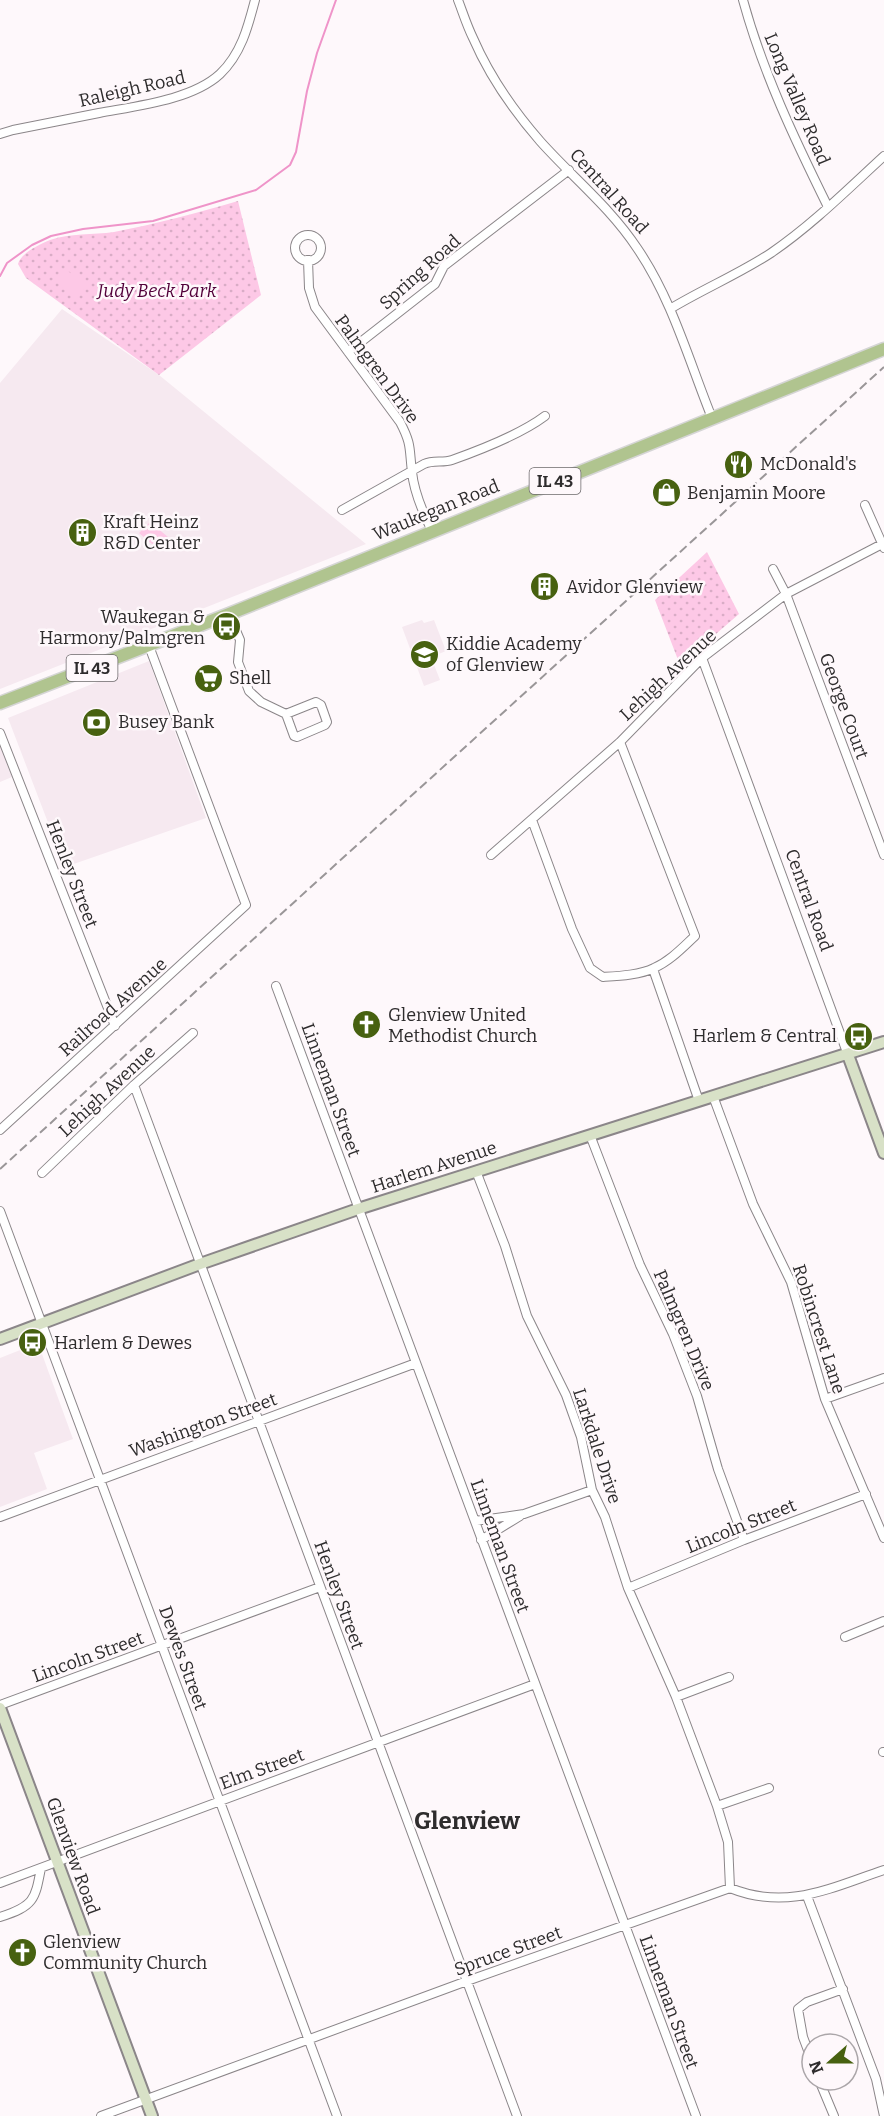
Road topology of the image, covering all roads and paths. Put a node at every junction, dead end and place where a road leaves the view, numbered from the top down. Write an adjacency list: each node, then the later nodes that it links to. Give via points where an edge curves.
1 (255, 0): 4 (street, Raleigh Road, via 246,33 232,61 199,88 164,100)
2 (743, 0): 7 (street, Long Valley Road, via 774,93)
3 (462, 1): 6 (street, Central Road, via 473,38 495,81 525,122)
4 (1, 133)
5 (884, 156): 7 (street)
6 (569, 170): 9 (street, Central Road, via 638,249); 11 (street, Spring Road, via 444,266 435,284)
7 (828, 207): 9 (street, via 803,230 748,268)
8 (308, 260): 11 (street, Palmgren Drive, via 309,288 315,307)
9 (670, 309): 13 (street, Central Road)
10 (884, 349): 13 (main road, Waukegan Road / IL 43)
11 (348, 352): 14 (street, Palmgren Drive, via 400,422 412,450)
12 (545, 416): 14 (street, via 532,426 449,461 430,462)
13 (712, 418): 17 (main road, Waukegan Road / IL 43)
14 (412, 472): 16 (street); 17 (street, Palmgren Drive)
15 (865, 505): 18 (street)
16 (342, 510)
17 (432, 531): 21 (main road, Waukegan Road / IL 43)
18 (883, 545): 20 (street, Lehigh Avenue)
19 (773, 569): 20 (street, George Court)
20 (786, 594): 23 (street, Lehigh Avenue); 30 (street, George Court)
21 (229, 614): 22 (main road, Waukegan Road / IL 43); 25 (street, via 240,640 238,662 249,692)
22 (149, 646): 24 (main road, Waukegan Road / IL 43); 33 (street, Railroad Avenue, via 246,905)
23 (702, 658): 27 (street, Lehigh Avenue); 36 (street, Central Road)
24 (0, 703)
25 (286, 714): 25 (street, via 297,737 327,722 316,702)
26 (0, 733): 33 (street, Henley Street)
27 (620, 742): 28 (street, Lehigh Avenue); 31 (street, via 695,936)
28 (532, 820): 29 (street, Lehigh Avenue); 31 (street, via 590,968 603,977)
29 (491, 855)
30 (884, 855)
31 (653, 969): 39 (street)
32 (276, 986): 45 (street, Linneman Street)
33 (115, 1026): 40 (street, Railroad Avenue)
34 (194, 1033): 37 (street, Lehigh Avenue)
35 (884, 1042): 36 (main road, Harlem Avenue)
36 (848, 1055): 38 (main road, Harlem Avenue); 42 (main road, Central Road)
37 (134, 1085): 44 (street, Lehigh Avenue); 47 (street, Henley Street)
38 (713, 1096): 39 (main road, Harlem Avenue); 52 (street, Robincrest Lane, via 753,1204 791,1282)
39 (699, 1101): 41 (main road, Harlem Avenue)
40 (0, 1130)
41 (590, 1135): 43 (main road, Harlem Avenue); 62 (street, Palmgren Drive, via 640,1265 697,1396)
42 (884, 1153)
43 (476, 1171): 45 (main road, Harlem Avenue); 55 (street, Larkdale Drive, via 527,1316 566,1395 581,1437)
44 (42, 1173)
45 (358, 1209): 47 (main road, Harlem Avenue); 50 (street, Linneman Street)
46 (0, 1211): 48 (street, Dewes Street)
47 (200, 1264): 48 (main road, Harlem Avenue); 53 (street, Henley Street)
48 (42, 1324): 49 (main road, Harlem Avenue); 54 (street, Dewes Street)
49 (0, 1340)
50 (416, 1363): 53 (street, Washington Street); 59 (street, Linneman Street)
51 (884, 1378): 52 (street)
52 (825, 1399): 56 (street, Robincrest Lane)
53 (259, 1421): 54 (street, Washington Street); 63 (street, Henley Street)
54 (100, 1479): 58 (street, Washington Street); 67 (street, Dewes Street)
55 (592, 1490): 57 (street); 64 (street, Larkdale Drive)
56 (866, 1494): 60 (street, Robincrest Lane); 62 (street, Lincoln Street)
57 (524, 1514): 59 (street); 61 (street)
58 (0, 1517)
59 (475, 1521): 61 (street, Linneman Street)
60 (884, 1538)
61 (482, 1540): 69 (street, Linneman Street)
62 (744, 1540): 64 (street, Lincoln Street)
63 (320, 1587): 67 (street, Lincoln Street); 72 (street, Henley Street)
64 (628, 1588): 70 (street, Larkdale Drive)
65 (884, 1621): 66 (street)
66 (845, 1637)
67 (162, 1646): 71 (street, Lincoln Street); 74 (street, Dewes Street)
68 (729, 1677): 70 (street)
69 (535, 1684): 72 (street, Elm Street); 83 (street, Linneman Street)
70 (676, 1697): 75 (street, Larkdale Drive)
71 (0, 1707): 76 (main road, Glenview Road)
72 (378, 1743): 74 (street, Elm Street); 84 (street, Henley Street)
73 (769, 1788): 75 (street)
74 (220, 1801): 76 (street, Elm Street); 87 (street, Dewes Street)
75 (717, 1806): 80 (street, Larkdale Drive, via 728,1842)
76 (57, 1862): 77 (street, Elm Street); 89 (main road, Glenview Road)
77 (41, 1868): 79 (street, Elm Street); 82 (street, via 36,1896 23,1908)
78 (884, 1870): 81 (street)
79 (0, 1883)
80 (730, 1888): 81 (street, via 780,1898); 83 (street, Spruce Street)
81 (807, 1896): 85 (street)
82 (0, 1917)
83 (625, 1925): 84 (street, Spruce Street); 94 (street, Linneman Street)
84 (467, 1981): 87 (street, Spruce Street); 93 (street, Henley Street)
85 (843, 1989): 86 (street, via 798,2009); 96 (street, via 876,2079)
86 (802, 2032)
87 (308, 2040): 89 (street, Spruce Street); 92 (street, Dewes Street)
88 (824, 2092): 95 (street)
89 (146, 2099): 90 (street, Spruce Street); 91 (main road, Glenview Road)
90 (101, 2116)
91 (152, 2116)
92 (337, 2116)
93 (517, 2116)
94 (696, 2116)
95 (834, 2116)
96 (884, 2116)

